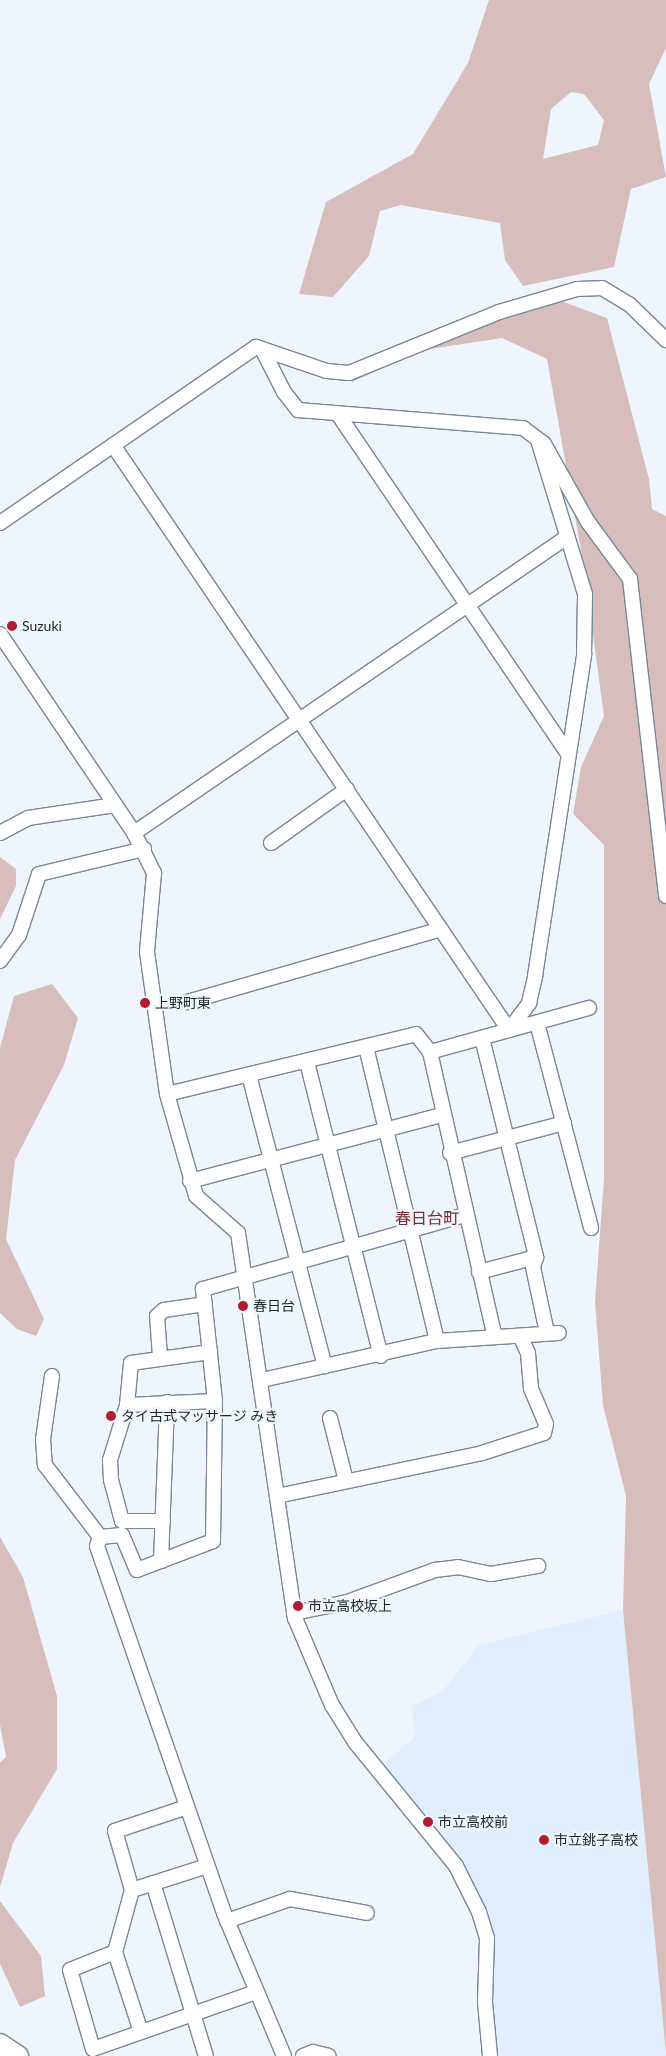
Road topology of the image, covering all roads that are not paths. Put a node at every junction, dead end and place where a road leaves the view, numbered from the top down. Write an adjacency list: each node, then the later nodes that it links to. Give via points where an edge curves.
1 (666, 340): 2 (street, via 629,304 602,288 577,289 499,312 349,373 327,371)
2 (264, 351): 3 (street, via 284,392 298,410); 5 (street, via 256,347)
3 (338, 414): 4 (street, via 523,428); 8 (street)
4 (538, 440): 7 (street); 18 (street, via 588,522 630,579)
5 (113, 445): 6 (street); 10 (street)
6 (0, 523)
7 (568, 537): 8 (street); 11 (street, via 585,594 584,654)
8 (466, 606): 10 (street); 11 (street)
9 (0, 634): 13 (street)
10 (299, 719): 12 (street); 15 (street)
11 (568, 754): 24 (street, via 535,976 529,1003)
12 (347, 789): 16 (street); 19 (street)
13 (115, 805): 14 (street, via 28,818); 15 (street)
14 (0, 833)
15 (134, 833): 17 (street)
16 (272, 843)
17 (144, 849): 20 (street, via 39,874 20,936); 30 (street, via 154,873 147,952)
18 (666, 896)
19 (440, 928): 21 (street); 24 (street)
20 (0, 961)
21 (187, 1002)
22 (589, 1008): 23 (street)
23 (537, 1023): 24 (street); 32 (street)
24 (509, 1030): 25 (street)
25 (482, 1038): 27 (street); 34 (street)
26 (366, 1047): 27 (street, via 416,1034); 28 (street); 33 (street)
27 (430, 1052): 31 (street)
28 (307, 1062): 29 (street); 35 (street)
29 (249, 1075): 30 (street); 37 (street)
30 (167, 1094): 38 (street)
31 (441, 1115): 33 (street); 36 (street)
32 (564, 1123): 34 (street); 40 (street)
33 (384, 1130): 35 (street); 41 (street)
34 (507, 1138): 36 (street); 43 (street)
35 (329, 1144): 37 (street); 42 (street)
36 (450, 1153): 39 (street)
37 (270, 1159): 38 (street); 44 (street)
38 (190, 1181): 46 (street, via 201,1202 238,1233)
39 (465, 1215): 41 (street); 45 (street)
40 (591, 1228)
41 (409, 1230): 42 (street); 50 (street)
42 (354, 1245): 44 (street); 53 (street)
43 (536, 1257): 45 (street); 48 (street, via 533,1267 553,1333)
44 (295, 1260): 46 (street); 54 (street)
45 (479, 1272): 49 (street)
46 (248, 1274): 47 (street, via 204,1289); 56 (street)
47 (205, 1304): 51 (street); 52 (street, via 164,1310 157,1316)
48 (520, 1336): 49 (street); 61 (street, via 528,1353 531,1388 546,1424 544,1433 482,1453)
49 (496, 1337): 50 (street)
50 (437, 1341): 53 (street)
51 (210, 1352): 52 (street); 57 (street)
52 (160, 1356): 59 (street, via 131,1363)
53 (381, 1356): 54 (street)
54 (325, 1366): 56 (street)
55 (52, 1376): 64 (street, via 43,1439 45,1465)
56 (262, 1380): 62 (street)
57 (215, 1401): 58 (street); 65 (street, via 213,1541)
58 (167, 1402): 59 (street); 63 (street)
59 (127, 1405): 63 (street, via 110,1460 122,1521)
60 (330, 1418): 61 (street)
61 (346, 1481): 62 (street)
62 (276, 1496): 67 (street)
63 (163, 1521): 65 (street)
64 (100, 1537): 65 (street, via 122,1535 137,1570); 68 (street, via 97,1546)
65 (161, 1561)
66 (538, 1566): 67 (street, via 491,1574 458,1567 435,1570 347,1602)
67 (294, 1613): 84 (street, via 332,1705 355,1742 456,1866 479,1912 487,1938 485,2002)
68 (187, 1807): 69 (street); 71 (street, via 115,1831)
69 (207, 1866): 70 (street); 73 (street)
70 (153, 1883): 71 (street); 76 (street)
71 (132, 1890): 74 (street)
72 (367, 1913): 73 (street, via 290,1900)
73 (227, 1921): 75 (street)
74 (115, 1952): 77 (street); 77 (street, via 70,1970 93,2049)
75 (256, 1992): 76 (street); 81 (street)
76 (192, 2013): 77 (street); 80 (street)
77 (140, 2032)
78 (0, 2044): 79 (highway)
79 (18, 2056)
80 (206, 2056)
81 (284, 2056)
82 (303, 2056): 83 (street, via 312,2052)
83 (328, 2056)
84 (490, 2056)

